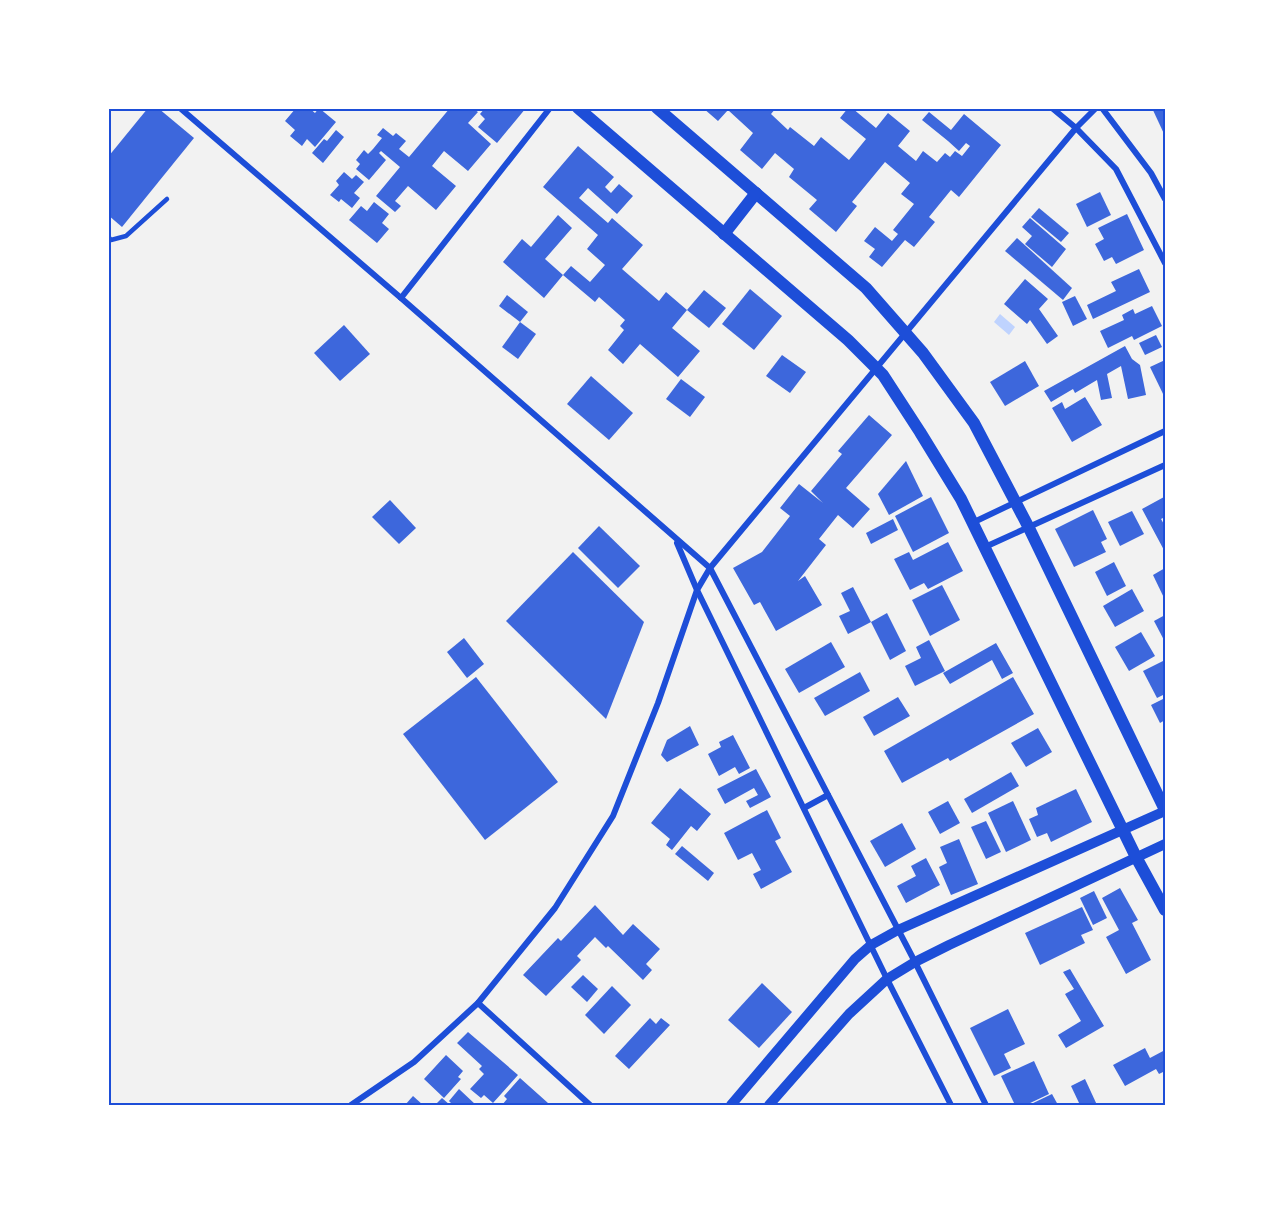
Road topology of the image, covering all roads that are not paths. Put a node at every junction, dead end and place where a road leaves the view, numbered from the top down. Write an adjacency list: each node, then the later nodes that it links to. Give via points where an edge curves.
1 (180, 108): 15 (street)
2 (550, 108): 15 (street)
3 (657, 108): 9 (main road)
4 (1052, 108): 8 (street)
5 (1096, 108): 8 (street)
6 (1102, 108): 11 (street, via 1151,173)
7 (584, 110): 12 (main road)
8 (1076, 128): 14 (street, via 1116,169); 16 (street)
9 (756, 193): 12 (main road); 16 (main road, via 866,288)
10 (167, 199): 13 (lane, via 126,236 111,240)
11 (1165, 199)
12 (724, 234): 17 (main road)
13 (108, 236)
14 (1165, 263)
15 (401, 298): 23 (street)
16 (906, 335): 17 (street); 20 (main road, via 974,423)
17 (876, 368): 21 (main road, via 920,432); 25 (street)
18 (1165, 431): 20 (street)
19 (1165, 465): 22 (street)
20 (1015, 502): 21 (street); 22 (main road)
21 (972, 523): 24 (main road)
22 (1029, 528): 24 (street); 29 (main road)
23 (675, 539): 25 (street); 26 (street)
24 (985, 548): 30 (main road)
25 (710, 568): 26 (street); 27 (street)
26 (697, 590): 28 (street); 38 (street, via 658,704 613,816 555,908)
27 (828, 795): 28 (street); 34 (street)
28 (804, 808): 35 (street)
29 (1165, 811): 30 (street)
30 (1123, 831): 32 (main road); 34 (street)
31 (1165, 844): 32 (street)
32 (1136, 857): 33 (main road); 36 (street)
33 (1165, 910)
34 (898, 930): 35 (street); 36 (street)
35 (871, 945): 37 (street); 41 (street)
36 (915, 962): 37 (street); 44 (street)
37 (887, 979): 42 (street, via 849,1014); 43 (street)
38 (478, 1003): 39 (street, via 414,1062); 40 (street)
39 (351, 1105)
40 (590, 1105)
41 (730, 1105)
42 (769, 1105)
43 (951, 1105)
44 (986, 1105)

